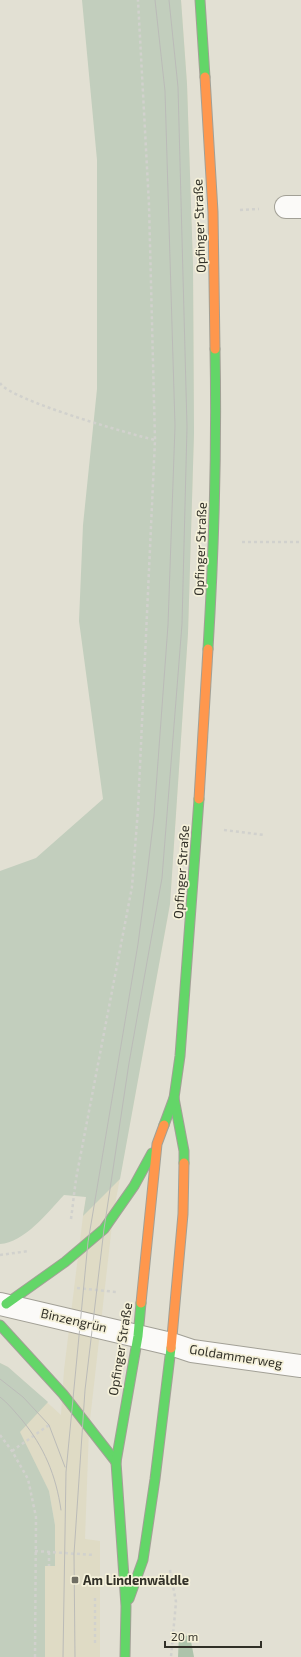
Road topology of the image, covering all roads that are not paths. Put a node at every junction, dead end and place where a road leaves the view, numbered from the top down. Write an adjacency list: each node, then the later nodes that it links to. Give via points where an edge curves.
1 (200, 0): 2 (street, Opfinger Straße, via 212,212 216,431 214,543 188,966)
2 (174, 1098): 3 (street, Opfinger Straße); 7 (street, Opfinger Straße, via 184,1151 183,1214)
3 (157, 1144): 4 (street, via 134,1186 104,1229 71,1258); 6 (street, Opfinger Straße)
4 (3, 1304): 6 (street, Binzengrün)
5 (0, 1325): 9 (street, via 63,1394)
6 (138, 1336): 7 (street, Binzengrün); 9 (street, Opfinger Straße)
7 (171, 1344): 8 (street, Goldammerweg, via 192,1351); 10 (street, Opfinger Straße, via 162,1431 143,1560)
8 (301, 1366)
9 (116, 1462): 10 (street, Opfinger Straße)
10 (126, 1606): 11 (street, Opfinger Straße)
11 (125, 1657)

